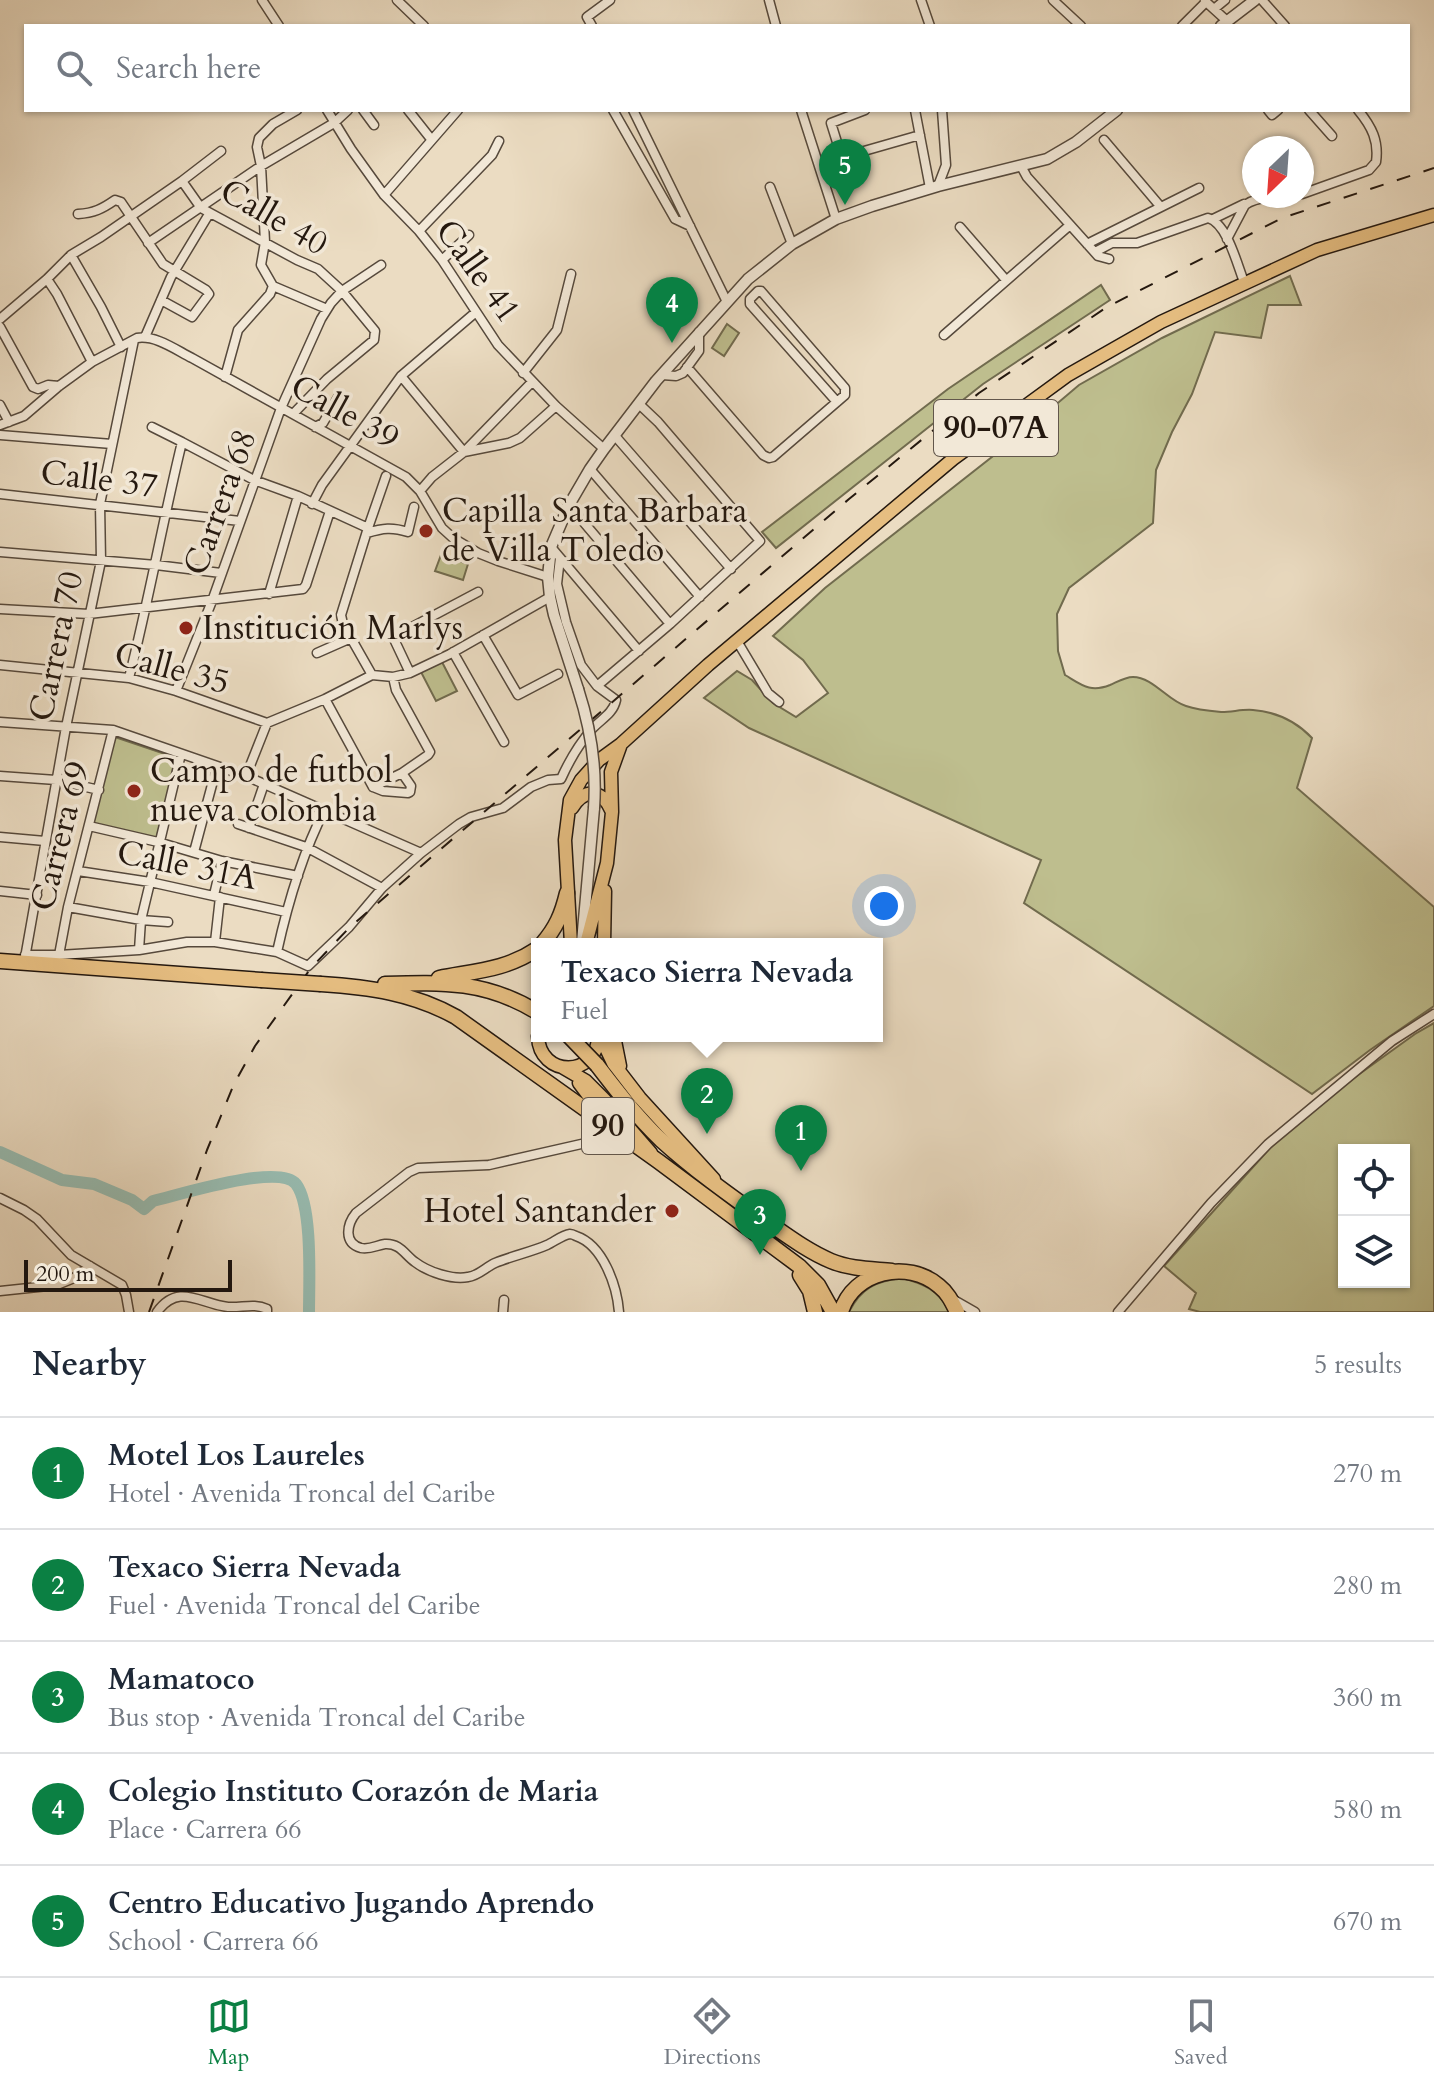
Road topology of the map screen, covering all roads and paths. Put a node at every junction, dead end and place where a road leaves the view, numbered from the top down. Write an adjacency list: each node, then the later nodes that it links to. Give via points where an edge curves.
1 (262, 0): 11 (street)
2 (397, 0): 12 (street)
3 (610, 0): 13 (street, via 587,17)
4 (769, 0): 14 (street)
5 (921, 0): 15 (street)
6 (1053, 0): 16 (street)
7 (1225, 0): 10 (street)
8 (1255, 0): 18 (street)
9 (1262, 0): 19 (street)
10 (1208, 4): 17 (street); 18 (street)
11 (278, 24)
12 (422, 24)
13 (591, 24)
14 (775, 24)
15 (929, 24)
16 (1079, 24)
17 (1184, 24)
18 (1224, 24)
19 (1283, 24)
20 (294, 112): 43 (street, via 259,138)
21 (328, 112): 35 (street, Calle 41)
22 (346, 112): 35 (street)
23 (364, 112): 36 (street)
24 (410, 112): 39 (street)
25 (456, 112): 39 (street)
26 (614, 112): 62 (street, via 675,219)
27 (634, 112): 62 (street)
28 (802, 112): 59 (street)
29 (860, 112): 37 (street, via 831,123 843,157)
30 (915, 112): 37 (street)
31 (942, 112): 47 (street, via 946,165)
32 (1114, 112): 44 (street, via 1067,148)
33 (1311, 112): 38 (street)
34 (1360, 112): 49 (street, via 1373,129 1376,162 1369,170)
35 (334, 123): 43 (street); 50 (street, Calle 41)
36 (374, 125)
37 (920, 135): 47 (street)
38 (1332, 136)
39 (431, 139): 50 (street)
40 (1104, 140): 52 (street)
41 (499, 141): 64 (street, via 492,155)
42 (221, 151): 45 (street)
43 (261, 166): 53 (street); 67 (street)
44 (1021, 166): 47 (street); 61 (street)
45 (182, 181): 53 (street, Calle 40); 58 (street)
46 (770, 187): 69 (street)
47 (934, 187): 59 (street)
48 (1199, 188): 52 (street)
49 (1314, 190)
50 (384, 195): 64 (street, Calle 41)
51 (1242, 205): 60 (street)
52 (1160, 206): 70 (street)
53 (201, 208): 56 (street, Calle 40); 68 (street)
54 (1243, 208): 66 (street)
55 (78, 214): 58 (street, via 99,211 115,200)
56 (209, 214): 67 (street, Calle 40); 76 (street)
57 (1434, 215): 80 (main road, 90-07A, via 1317,250)
58 (130, 216): 68 (street); 72 (street)
59 (836, 219): 69 (street)
60 (1213, 219): 66 (street); 71 (street, via 1137,243 1112,243)
61 (1070, 225): 70 (street); 79 (street)
62 (690, 226): 84 (street)
63 (960, 227): 79 (street)
64 (419, 231): 74 (street, Calle 41)
65 (469, 235): 74 (street)
66 (1227, 239): 80 (street)
67 (265, 242): 81 (street, via 261,265); 82 (street, Calle 40, via 318,269)
68 (148, 243): 76 (street)
69 (792, 244): 84 (street)
70 (1087, 244): 71 (street)
71 (1095, 252): 73 (street)
72 (71, 255): 78 (street); 93 (street)
73 (1109, 259)
74 (442, 260): 86 (street, Calle 41)
75 (381, 265): 82 (street, Carrera 68)
76 (173, 272): 83 (street); 83 (street, via 208,296 192,317)
77 (571, 274): 96 (street, via 557,330)
78 (47, 279): 87 (street); 94 (street)
79 (1006, 280): 90 (street)
80 (1244, 282): 152 (main road, 90-07A, via 1068,375 953,459)
81 (273, 286): 85 (street); 99 (street, via 238,330)
82 (342, 291): 85 (street, Carrera 68); 108 (street, Calle 40, via 375,331 374,340)
83 (161, 300): 91 (street)
84 (727, 302): 89 (street)
85 (327, 309): 107 (street, Carrera 68)
86 (476, 312): 96 (street, Calle 41); 98 (street)
87 (0, 319)
88 (0, 327): 101 (street, via 33,387)
89 (699, 332): 95 (street, via 699,351); 97 (street)
90 (944, 335)
91 (145, 337): 92 (street); 99 (street, Calle 39)
92 (134, 340): 93 (street); 115 (street, Carrera 70)
93 (121, 347): 94 (street)
94 (92, 362): 101 (street)
95 (687, 367): 97 (street, via 679,375); 103 (street, via 769,458)
96 (523, 373): 100 (street, Calle 41)
97 (662, 375): 104 (street)
98 (401, 376): 116 (street); 118 (street)
99 (225, 377): 107 (street, Calle 39)
100 (532, 382): 106 (street, Calle 41); 118 (street)
101 (59, 386): 109 (street, via 24,416)
102 (340, 394): 111 (street)
103 (837, 402): 103 (street, via 750,304 758,291 845,388)
104 (639, 404): 113 (street); 138 (street, via 760,541)
105 (0, 405): 109 (street)
106 (556, 406): 117 (street, Calle 41); 118 (street, via 520,438)
107 (281, 408): 108 (street, Calle 39); 121 (street, Carrera 68)
108 (293, 414): 111 (street, Calle 39)
109 (4, 423)
110 (152, 427): 114 (street)
111 (315, 427): 116 (street, Calle 39)
112 (0, 435): 115 (street)
113 (616, 437): 117 (street); 138 (street)
114 (182, 442): 121 (street); 130 (street)
115 (112, 444): 125 (street, Carrera 70)
116 (349, 447): 122 (street, Calle 39, via 406,477); 126 (street)
117 (604, 449): 119 (street)
118 (464, 452): 122 (street)
119 (590, 469): 127 (street); 144 (street)
120 (386, 476): 132 (street)
121 (254, 480): 124 (street); 131 (street, Carrera 68)
122 (420, 491): 140 (street, Calle 39, via 453,538 478,553)
123 (0, 494): 125 (street, Calle 37)
124 (298, 496): 126 (street); 142 (street)
125 (100, 504): 130 (street, Calle 37); 136 (street, Carrera 70)
126 (312, 504): 129 (street)
127 (569, 505): 133 (street); 149 (street)
128 (414, 507): 132 (street, via 408,532)
129 (330, 511): 132 (street); 142 (street, via 306,585)
130 (164, 513): 131 (street, Calle 37); 137 (street)
131 (240, 521): 139 (street, Carrera 68)
132 (367, 530): 151 (street, via 341,610)
133 (551, 547): 135 (street); 140 (street)
134 (0, 552): 136 (street)
135 (560, 558): 153 (street); 163 (street, via 557,584 566,622 581,665)
136 (101, 561): 137 (street); 148 (street, Carrera 70)
137 (156, 565): 139 (street); 146 (street)
138 (731, 569): 144 (street)
139 (221, 573): 145 (street, Carrera 68)
140 (548, 577): 143 (street)
141 (478, 592): 158 (street, via 393,637)
142 (269, 594): 145 (street)
143 (550, 597): 150 (street); 212 (street, bridge, via 588,721 596,774)
144 (700, 597): 149 (street)
145 (212, 601): 146 (street); 164 (street, Carrera 68)
146 (147, 607): 148 (street); 162 (street)
147 (0, 609): 148 (street)
148 (89, 614): 157 (street, Carrera 70)
149 (670, 624): 153 (street)
150 (483, 635): 154 (street); 159 (street, via 518,695)
151 (351, 638): 155 (street); 160 (street)
152 (737, 641): 166 (street); 172 (main road, 90-07A)
153 (639, 651): 163 (street)
154 (453, 652): 158 (street); 171 (street)
155 (317, 653)
156 (0, 665): 157 (street, Calle 35)
157 (76, 672): 162 (street, Calle 35); 169 (street, Carrera 70)
158 (410, 673): 161 (street)
159 (558, 674)
160 (372, 675): 161 (street); 165 (street, Calle 35)
161 (393, 677): 175 (street, via 429,748 428,755)
162 (129, 678): 164 (street, Calle 35)
163 (597, 686): 178 (street, via 615,704 574,753)
164 (176, 691): 168 (street, Calle 35)
165 (325, 699): 168 (street, Calle 35); 181 (street)
166 (779, 702)
167 (0, 722): 169 (street)
168 (267, 723): 177 (street)
169 (66, 727): 170 (street); 179 (street, Carrera 70)
170 (113, 730): 173 (street); 182 (street, Carrera 69)
171 (504, 742)
172 (621, 744): 183 (main road, 90-07A, via 599,760); 185 (main road, via 611,772)
173 (181, 754): 174 (street); 192 (street)
174 (217, 766): 177 (street); 194 (street)
175 (402, 773): 181 (street); 181 (street, via 411,786 408,793)
176 (0, 776): 179 (street)
177 (246, 776): 180 (street)
178 (561, 779): 183 (street, via 569,787); 195 (street, via 531,787 503,808 471,817)
179 (56, 780): 182 (street); 191 (street, Carrera 70)
180 (264, 784): 184 (street); 189 (street)
181 (373, 787)
182 (99, 790): 188 (street, Carrera 69)
183 (570, 800): 186 (main road, 90-07A)
184 (325, 809): 193 (street); 195 (street)
185 (612, 812): 186 (main road, via 600,796 585,794); 199 (main road)
186 (566, 822): 203 (main road, 90-07A)
187 (238, 824): 189 (street)
188 (89, 826): 192 (street); 197 (street, Carrera 69)
189 (249, 828): 193 (street)
190 (0, 837): 191 (street)
191 (45, 841): 204 (street, Carrera 70)
192 (158, 842): 194 (street); 200 (street)
193 (306, 847): 198 (street); 201 (street)
194 (194, 852): 196 (street)
195 (421, 853): 201 (street)
196 (222, 861): 198 (street); 205 (street)
197 (78, 871): 200 (street, Calle 31A); 206 (street, Carrera 69)
198 (298, 876): 207 (street)
199 (605, 876): 213 (main road); 214 (main road)
200 (150, 882): 205 (street, Calle 31A); 208 (street)
201 (382, 888): 217 (street, via 308,966)
202 (0, 891): 204 (street)
203 (567, 893): 210 (highway, via 562,915); 211 (main road, 90-07A)
204 (37, 895): 220 (street, Carrera 70)
205 (217, 896): 207 (street, Calle 31A); 215 (street)
206 (68, 907): 208 (street); 219 (street, Carrera 69)
207 (286, 912): 217 (street)
208 (141, 920): 209 (street); 216 (street)
209 (168, 922)
210 (547, 938)
211 (578, 938)
212 (580, 938)
213 (581, 938)
214 (604, 938)
215 (215, 942): 216 (street); 217 (street)
216 (139, 950): 219 (street)
217 (277, 952)
218 (531, 953): 222 (highway, via 497,968)
219 (59, 955): 220 (street)
220 (25, 958): 221 (highway, 90); 223 (highway, 90, bridge)
221 (0, 961)
222 (408, 983): 223 (highway, 90); 224 (highway, 90, via 469,985)
223 (353, 986): 233 (highway, 90, via 401,993 442,1009)
224 (531, 1008)
225 (1434, 1014): 255 (street, via 1392,1041 1268,1144)
226 (539, 1042): 231 (main road, via 546,1058)
227 (575, 1042): 236 (highway, 90, bridge, via 640,1119)
228 (597, 1042): 231 (main road, via 590,1059)
229 (602, 1042): 232 (main road)
230 (615, 1042): 232 (main road)
231 (567, 1071): 233 (main road, via 594,1103); 235 (main road, via 586,1081)
232 (623, 1076): 236 (main road)
233 (596, 1118): 234 (highway, 90)
234 (621, 1135): 235 (highway, 90); 249 (street, via 489,1165 418,1168 356,1213 348,1228 358,1247 395,1245 423,1267 464,1277 569,1234 578,1236 609,1269)
235 (658, 1161): 239 (highway, 90)
236 (720, 1188): 241 (highway, 90, via 811,1252 854,1267)
237 (3, 1200): 238 (street); 240 (street, via 37,1219 71,1255)
238 (0, 1211)
239 (779, 1251): 250 (highway, via 810,1291); 251 (highway, 90, via 818,1285)
240 (90, 1266): 242 (street, via 57,1285); 245 (street, via 122,1285)
241 (892, 1271): 243 (highway, 90, via 930,1279); 252 (highway, via 855,1288)
242 (0, 1291)
243 (950, 1297): 253 (highway); 254 (street)
244 (504, 1300): 248 (street)
245 (129, 1312)
246 (157, 1312): 247 (street, via 173,1297 190,1297 234,1308 260,1306)
247 (267, 1312)
248 (503, 1312)
249 (619, 1312)
250 (815, 1312)
251 (833, 1312)
252 (841, 1312)
253 (957, 1312)
254 (975, 1312)
255 (1118, 1312)

